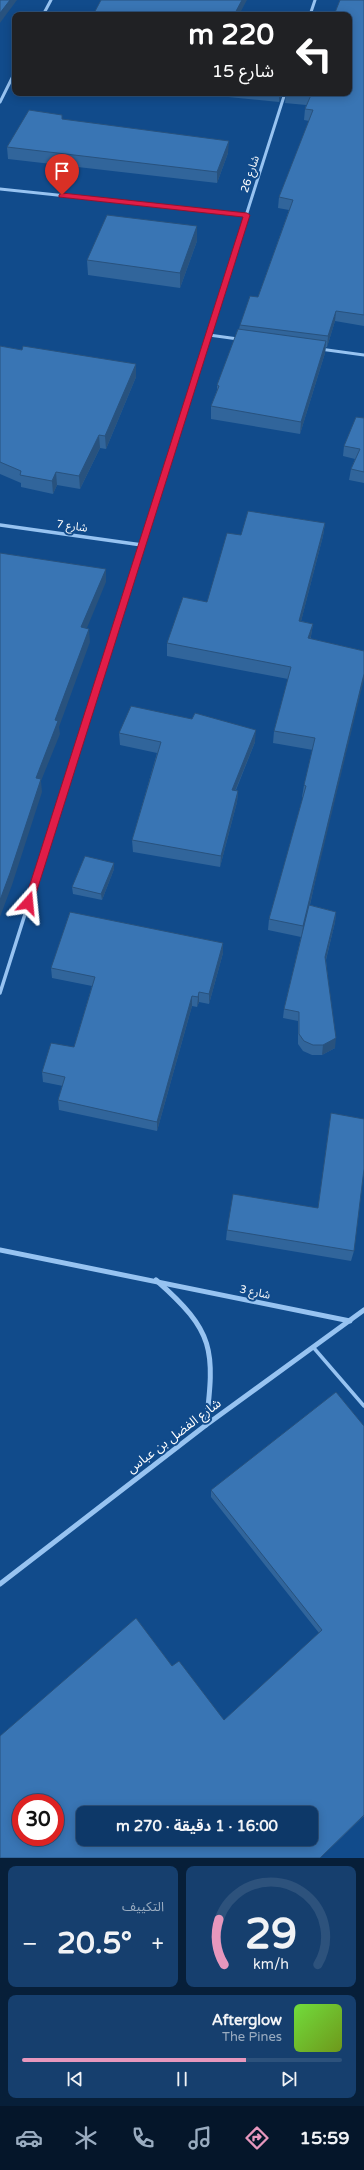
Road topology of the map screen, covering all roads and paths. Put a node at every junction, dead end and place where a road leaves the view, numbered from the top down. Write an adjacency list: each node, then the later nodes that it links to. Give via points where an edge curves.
1 (50, 0): 3 (street)
2 (315, 0): 4 (street)
3 (44, 12)
4 (311, 12)
5 (12, 78): 7 (street)
6 (284, 96): 9 (street, شارع 26)
7 (0, 102)
8 (0, 188): 9 (street)
9 (247, 215): 10 (street, شارع 26)
10 (209, 335): 11 (street); 15 (street, شارع 26)
11 (240, 339)
12 (317, 349): 13 (street)
13 (364, 355)
14 (0, 525): 15 (street, شارع 7)
15 (142, 546): 16 (street, شارع 26)
16 (0, 993)
17 (0, 1250): 18 (street, شارع 3)
18 (156, 1280): 20 (street, شارع 3); 23 (street, شارع 3, via 183,1302 206,1337 212,1357)
19 (364, 1310): 20 (street, شارع الفضل بن عباس)
20 (350, 1321): 21 (street, شارع الفضل بن عباس)
21 (313, 1347): 22 (lane); 23 (street, شارع الفضل بن عباس)
22 (364, 1406)
23 (206, 1425): 24 (street, شارع الفضل بن عباس)
24 (0, 1584)

